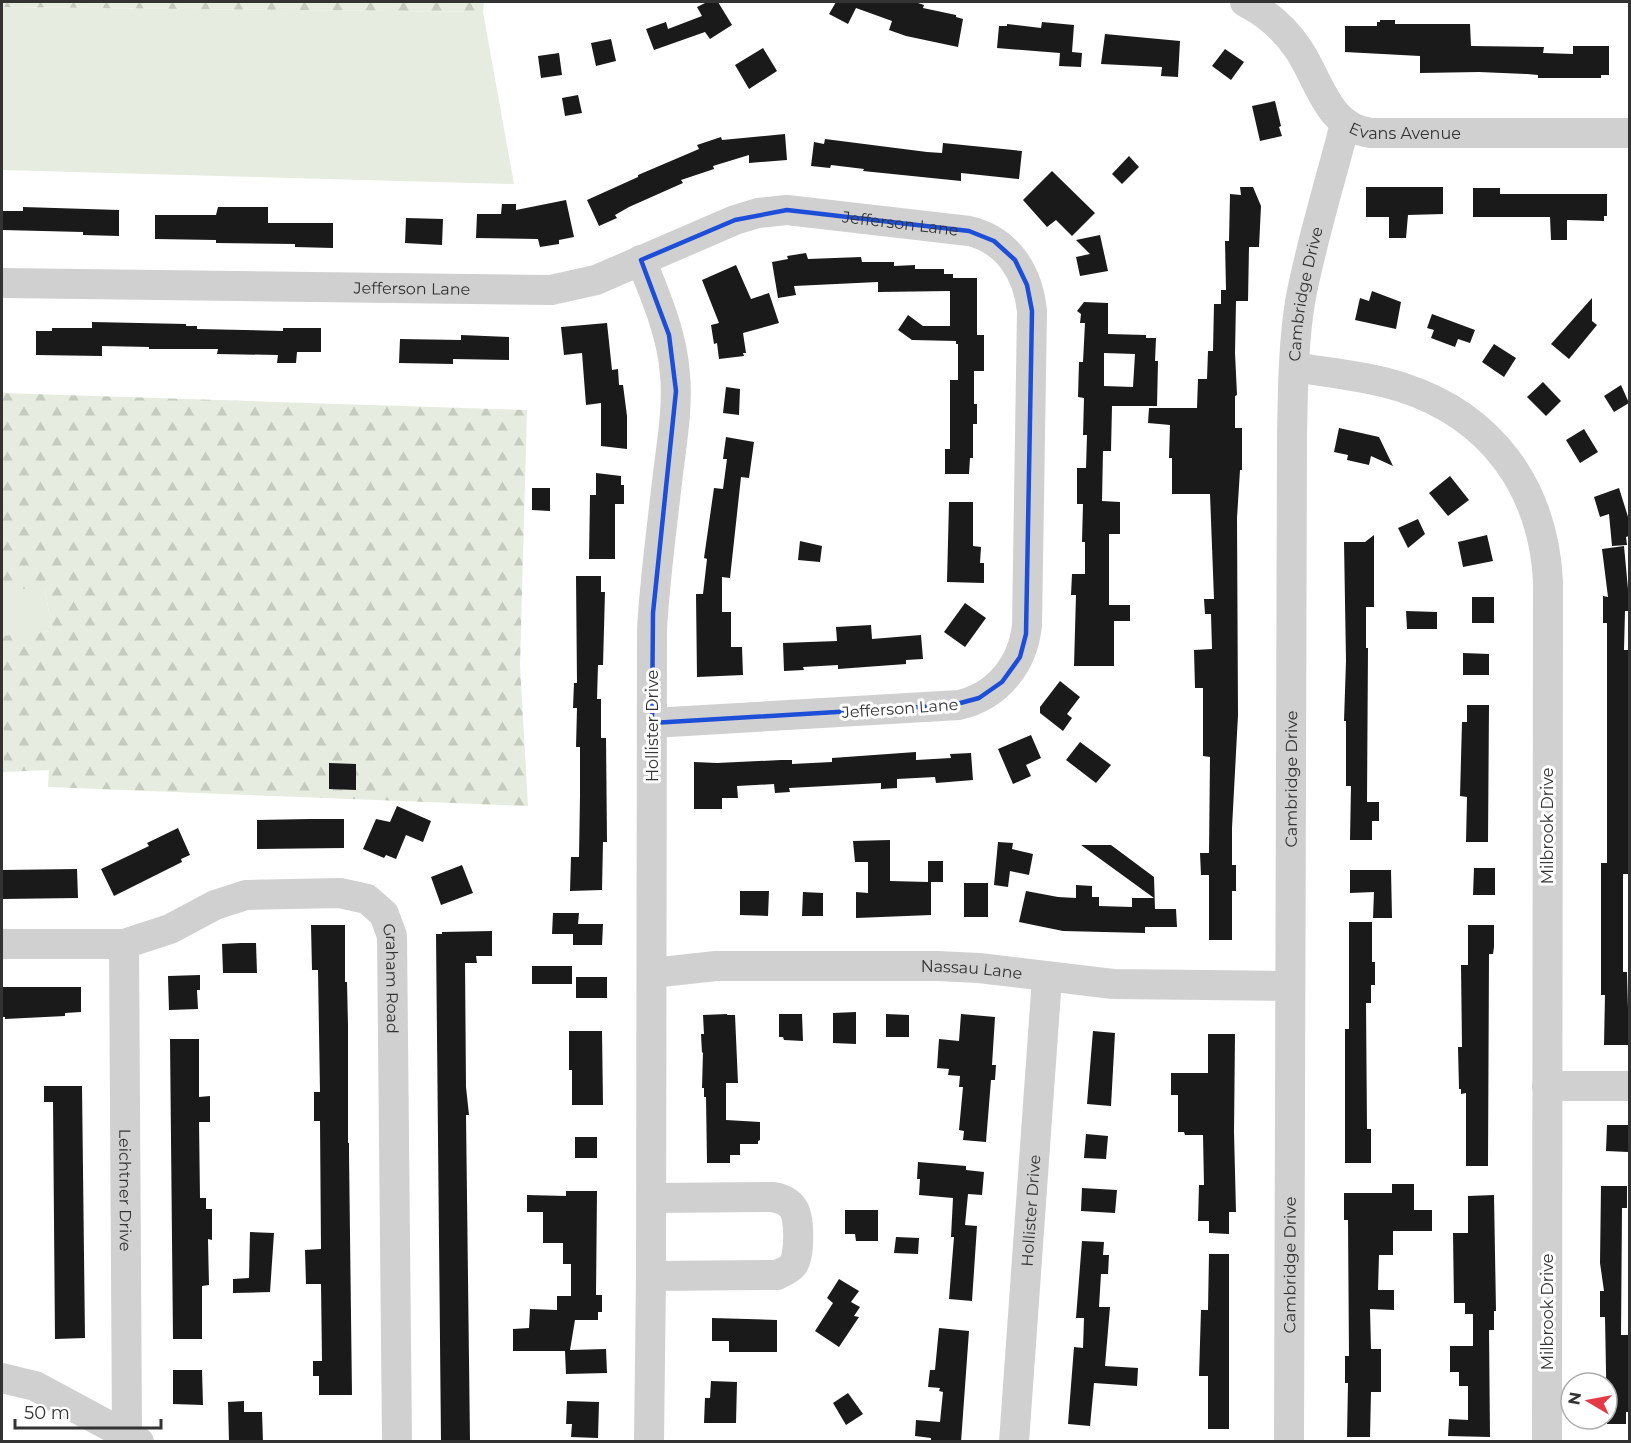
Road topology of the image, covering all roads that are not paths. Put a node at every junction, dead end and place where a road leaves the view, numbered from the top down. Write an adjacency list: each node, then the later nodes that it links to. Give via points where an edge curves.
1 (1245, 2): 2 (street, Evans Avenue, via 1287,35 1328,104)
2 (1345, 124): 3 (street, Evans Avenue, via 1371,132); 6 (street, Cambridge Drive, via 1305,279)
3 (1629, 134)
4 (641, 260): 5 (street, Jefferson Lane, via 586,283 537,291); 7 (street, Hollister Drive, via 669,335 676,391 653,613); 7 (street, Jefferson Lane, via 746,216 772,211 969,231 994,241 1015,260 1027,285 1032,311 1027,625 1020,657 1002,682 979,698 953,705)
5 (2, 283)
6 (1294, 367): 12 (street, Cambridge Drive); 13 (street, Milbrook Drive, via 1391,384 1454,411 1505,457 1536,515 1545,548 1548,582)
7 (652, 723): 10 (street, Hollister Drive)
8 (2, 944): 9 (street, Graham Road)
9 (124, 944): 18 (street, Leichtner Drive); 19 (street, Graham Road, via 170,929 215,905 246,895 340,893 368,899 384,914 392,936)
10 (652, 973): 11 (street, Nassau Lane, via 716,966 938,966); 15 (street, Hollister Drive)
11 (1047, 978): 12 (street, Nassau Lane, via 1113,984); 21 (street, Hollister Drive)
12 (1290, 986): 22 (street, Cambridge Drive)
13 (1547, 1086): 14 (street); 23 (street, Milbrook Drive)
14 (1629, 1086)
15 (652, 1198): 16 (street, Hollister Drive); 16 (street, via 782,1199 797,1216 798,1251 793,1265 777,1275)
16 (651, 1276): 20 (street, Hollister Drive)
17 (2, 1378): 18 (street, via 35,1386)
18 (133, 1438)
19 (397, 1442)
20 (649, 1442)
21 (1014, 1442)
22 (1289, 1442)
23 (1547, 1442)

